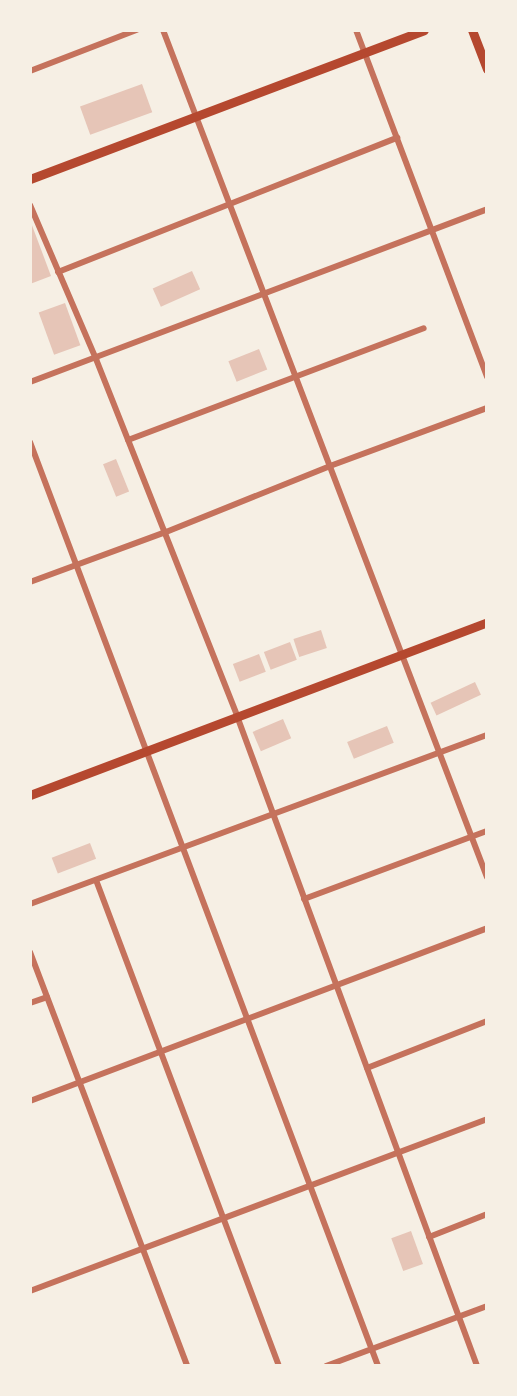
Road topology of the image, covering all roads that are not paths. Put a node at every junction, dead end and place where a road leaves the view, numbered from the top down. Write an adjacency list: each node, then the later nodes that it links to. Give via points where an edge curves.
1 (136, 30): 8 (street)
2 (163, 30): 9 (street)
3 (356, 30): 6 (street)
4 (424, 30): 6 (main road)
5 (472, 30): 7 (main road)
6 (364, 53): 9 (main road); 10 (street)
7 (487, 69)
8 (30, 71)
9 (196, 116): 11 (main road); 12 (street)
10 (397, 138): 12 (street); 15 (street)
11 (30, 179)
12 (230, 203): 16 (street); 17 (street)
13 (30, 205): 16 (street)
14 (487, 209): 15 (street)
15 (431, 230): 17 (street); 21 (street)
16 (58, 272): 19 (street)
17 (265, 293): 19 (street); 20 (street)
18 (424, 328): 20 (street)
19 (96, 359): 22 (street); 24 (street)
20 (296, 377): 24 (street); 26 (street)
21 (487, 377)
22 (30, 382)
23 (487, 408): 26 (street)
24 (128, 440): 27 (street)
25 (30, 442): 28 (street)
26 (330, 466): 27 (street); 31 (street)
27 (166, 532): 28 (street); 32 (street)
28 (77, 564): 29 (street); 34 (street)
29 (30, 582)
30 (487, 622): 31 (main road)
31 (401, 653): 32 (main road); 35 (street)
32 (237, 716): 34 (main road); 37 (street)
33 (487, 735): 35 (street)
34 (147, 750): 36 (main road); 40 (street)
35 (440, 753): 37 (street); 39 (street)
36 (30, 795)
37 (273, 814): 40 (street); 43 (street)
38 (487, 831): 39 (street)
39 (472, 837): 41 (street); 43 (street)
40 (183, 848): 42 (street); 51 (street)
41 (487, 877)
42 (96, 880): 44 (street); 53 (street)
43 (304, 899): 48 (street)
44 (30, 904)
45 (487, 928): 48 (street)
46 (30, 952): 47 (street)
47 (33, 971): 49 (street)
48 (336, 985): 51 (street); 54 (street)
49 (47, 997): 50 (street); 55 (street)
50 (30, 1003)
51 (248, 1019): 53 (street); 59 (street)
52 (487, 1021): 54 (street)
53 (161, 1052): 55 (street); 61 (street)
54 (367, 1068): 58 (street)
55 (80, 1082): 56 (street); 63 (street)
56 (30, 1101)
57 (487, 1119): 58 (street)
58 (398, 1153): 59 (street); 62 (street)
59 (310, 1186): 61 (street); 67 (street)
60 (487, 1214): 62 (street)
61 (223, 1218): 63 (street); 69 (street)
62 (429, 1237): 66 (street)
63 (143, 1248): 64 (street); 68 (street)
64 (30, 1291)
65 (487, 1306): 66 (street)
66 (459, 1317): 67 (street); 72 (street)
67 (371, 1349): 70 (street); 71 (street)
68 (188, 1366)
69 (279, 1366)
70 (326, 1366)
71 (378, 1366)
72 (477, 1366)

